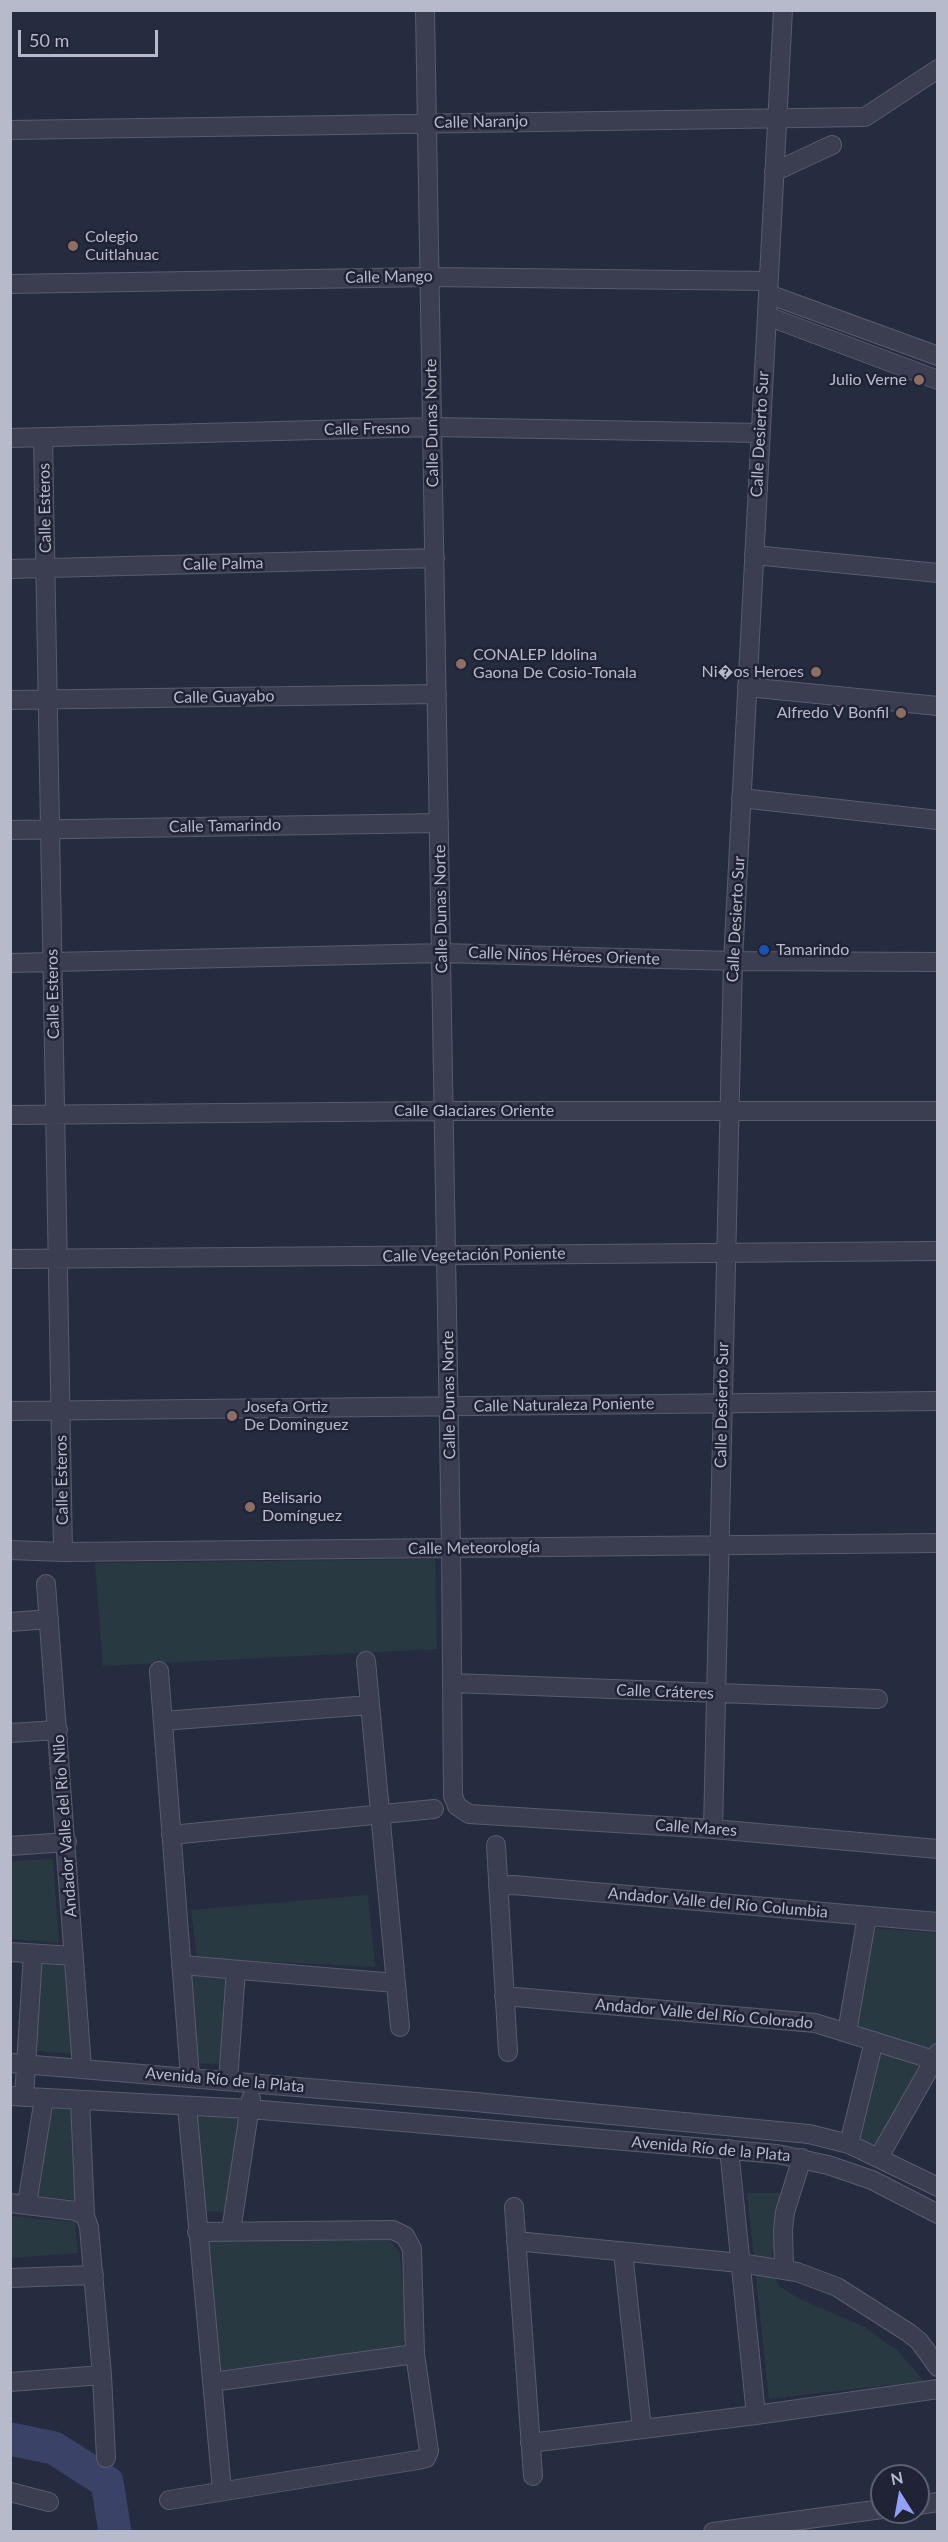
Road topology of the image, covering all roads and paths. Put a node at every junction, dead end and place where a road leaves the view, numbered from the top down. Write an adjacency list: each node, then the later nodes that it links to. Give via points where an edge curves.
1 (425, 10): 5 (street, Calle Dunas Norte)
2 (783, 10): 4 (street, Calle Desierto Sur)
3 (938, 69): 4 (street, Calle Naranjo, via 865,117)
4 (777, 118): 5 (street, Calle Naranjo); 8 (street, Calle Desierto Sur)
5 (427, 123): 6 (street, Calle Naranjo); 9 (street, Calle Dunas Norte)
6 (10, 130)
7 (832, 145): 8 (street)
8 (774, 172): 11 (street, Calle Desierto Sur)
9 (430, 277): 10 (street, Calle Mango); 11 (street, Calle Mango); 15 (street, Calle Dunas Norte)
10 (10, 284)
11 (768, 287): 12 (street, Calle Desierto Sur); 13 (street)
12 (767, 316): 14 (street); 16 (street, Calle Desierto Sur)
13 (938, 356)
14 (938, 380)
15 (432, 427): 16 (street, Calle Fresno); 17 (street, Calle Fresno); 20 (street, Calle Dunas Norte)
16 (760, 433): 19 (street, Calle Desierto Sur)
17 (43, 437): 18 (street, Calle Fresno); 21 (street, Calle Esteros)
18 (10, 438)
19 (754, 555): 23 (street); 24 (street, Calle Desierto Sur)
20 (435, 558): 21 (street, Calle Palma); 25 (street, Calle Dunas Norte)
21 (46, 568): 22 (street, Calle Palma); 26 (street, Calle Esteros)
22 (10, 569)
23 (938, 573)
24 (747, 687): 28 (street); 29 (street, Calle Desierto Sur)
25 (437, 694): 26 (street, Calle Guayabo); 31 (street, Calle Dunas Norte)
26 (48, 699): 27 (street, Calle Guayabo); 32 (street, Calle Esteros)
27 (10, 700)
28 (938, 706)
29 (741, 798): 30 (street); 35 (street, Calle Desierto Sur)
30 (938, 820)
31 (439, 823): 32 (street, Calle Tamarindo); 34 (street, Calle Dunas Norte)
32 (50, 828): 33 (street, Calle Tamarindo); 36 (street, Calle Esteros)
33 (10, 830)
34 (442, 953): 35 (street, Calle Niños Héroes Oriente); 36 (street, Calle Niños Héroes Oriente); 39 (street, Calle Dunas Norte)
35 (733, 961): 37 (street, Calle Niños Héroes Oriente); 40 (street, Calle Desierto Sur)
36 (52, 962): 38 (street, Calle Niños Héroes Oriente); 43 (street, Calle Esteros)
37 (938, 962)
38 (10, 963)
39 (444, 1111): 40 (street, Calle Glaciares Oriente); 43 (street, Calle Glaciares Oriente); 46 (street, Calle Dunas Norte)
40 (730, 1111): 41 (street, Calle Glaciares Oriente); 45 (street, Calle Desierto Sur)
41 (938, 1111)
42 (10, 1115): 43 (street, Calle Glaciares Oriente)
43 (55, 1115): 47 (street, Calle Esteros)
44 (938, 1251): 45 (street, Calle Vegetación Poniente)
45 (726, 1253): 46 (street, Calle Vegetación Poniente); 50 (street, Calle Desierto Sur)
46 (447, 1255): 47 (street, Calle Vegetación Poniente); 51 (street, Calle Dunas Norte)
47 (58, 1258): 48 (street, Calle Vegetación Poniente); 53 (street, Calle Esteros)
48 (10, 1259)
49 (938, 1401): 50 (street, Calle Naturaleza Poniente)
50 (722, 1403): 51 (street, Calle Naturaleza Poniente); 55 (street, Calle Desierto Sur)
51 (449, 1407): 53 (street, Calle Naturaleza Poniente); 56 (street, Calle Dunas Norte)
52 (10, 1411): 53 (street, Calle Naturaleza Poniente)
53 (61, 1412): 58 (street, Calle Esteros)
54 (938, 1543): 55 (street, Calle Meteorología)
55 (719, 1545): 56 (street, Calle Meteorología); 65 (street, Calle Desierto Sur)
56 (451, 1548): 58 (street, Calle Meteorología); 64 (street, Calle Dunas Norte)
57 (10, 1550): 58 (street, Calle Meteorología)
58 (63, 1552)
59 (46, 1584): 60 (street, Andador Valle del Río Nilo)
60 (49, 1619): 61 (street); 69 (street, Andador Valle del Río Nilo)
61 (10, 1622)
62 (366, 1661): 67 (street)
63 (159, 1671): 68 (street)
64 (453, 1683): 65 (street, Calle Cráteres); 71 (street, Calle Dunas Norte, via 453,1796)
65 (715, 1694): 66 (street, Calle Cráteres); 74 (street, Calle Desierto Sur)
66 (878, 1699)
67 (370, 1705): 68 (street); 73 (street)
68 (163, 1721): 75 (street)
69 (58, 1730): 70 (street); 76 (street, Andador Valle del Río Nilo)
70 (10, 1733)
71 (457, 1806): 74 (street, Calle Mares, via 469,1814)
72 (434, 1809): 73 (street)
73 (380, 1815): 75 (street); 88 (street)
74 (713, 1829): 79 (street, Calle Mares)
75 (171, 1835): 86 (street)
76 (67, 1842): 78 (street); 85 (street, Andador Valle del Río Nilo)
77 (496, 1845): 80 (street)
78 (10, 1846)
79 (938, 1849)
80 (498, 1886): 81 (street, Andador Valle del Río Columbia); 89 (street)
81 (867, 1916): 82 (street, Andador Valle del Río Columbia); 91 (street)
82 (938, 1922)
83 (10, 1952): 84 (street)
84 (33, 1954): 85 (street); 95 (street)
85 (74, 1956): 96 (street, Andador Valle del Río Nilo)
86 (181, 1965): 87 (street); 97 (street)
87 (236, 1970): 88 (street); 98 (street)
88 (396, 1983): 90 (street)
89 (504, 1996): 91 (street, Andador Valle del Río Colorado, via 815,2023); 93 (street)
90 (400, 2027)
91 (847, 2032): 92 (street, Andador Valle del Río Colorado)
92 (874, 2041): 94 (street, Andador Valle del Río Colorado); 107 (street)
93 (508, 2052)
94 (936, 2056): 109 (street)
95 (18, 2064): 96 (street, Avenida Río de la Plata); 100 (street)
96 (82, 2068): 97 (street, Avenida Río de la Plata)
97 (190, 2077): 98 (street, Avenida Río de la Plata)
98 (228, 2080): 99 (street, Avenida Río de la Plata)
99 (254, 2083): 103 (street, Avenida Río de la Plata); 105 (street)
100 (17, 2096): 101 (street, Avenida Río de la Plata)
101 (44, 2098): 102 (street, Avenida Río de la Plata); 115 (street)
102 (80, 2100): 104 (street, Avenida Río de la Plata); 118 (street)
103 (476, 2102): 106 (street); 107 (street, Avenida Río de la Plata, via 780,2130)
104 (187, 2106): 105 (street, Avenida Río de la Plata); 120 (street)
105 (250, 2109): 106 (street, Avenida Río de la Plata); 119 (street)
106 (473, 2128): 108 (street, Avenida Río de la Plata)
107 (843, 2142): 109 (street, Avenida Río de la Plata); 111 (street)
108 (729, 2149): 110 (street, Avenida Río de la Plata); 123 (street)
109 (879, 2157): 112 (street, Avenida Río de la Plata)
110 (802, 2158): 111 (street, Avenida Río de la Plata); 124 (street, via 785,2212)
111 (828, 2164): 114 (street, Avenida Río de la Plata)
112 (909, 2171): 113 (street, Avenida Río de la Plata); 114 (street)
113 (938, 2187)
114 (897, 2192): 117 (street, Avenida Río de la Plata)
115 (19, 2204): 118 (street, via 75,2211)
116 (514, 2207): 121 (street)
117 (938, 2214)
118 (85, 2216): 125 (street)
119 (231, 2231): 120 (street); 127 (street, via 400,2232 412,2249)
120 (197, 2232): 131 (street)
121 (516, 2241): 122 (street); 135 (street)
122 (623, 2252): 123 (street); 134 (street)
123 (740, 2263): 124 (street); 133 (street)
124 (784, 2268): 128 (street, via 817,2278 857,2298 914,2337)
125 (94, 2275): 126 (street); 129 (street)
126 (10, 2278)
127 (415, 2355): 131 (street); 138 (street, via 429,2451 426,2458)
128 (938, 2367)
129 (102, 2375): 130 (street); 136 (street)
130 (10, 2382)
131 (212, 2382): 138 (street)
132 (938, 2389): 133 (street)
133 (756, 2415): 134 (street)
134 (642, 2429): 135 (street)
135 (530, 2443): 137 (street)
136 (106, 2458)
137 (533, 2476)
138 (222, 2490): 140 (street)
139 (10, 2492): 141 (street)
140 (169, 2500)
141 (49, 2502)
142 (870, 2511): 143 (street)
143 (755, 2529): 144 (street)
144 (713, 2532)

